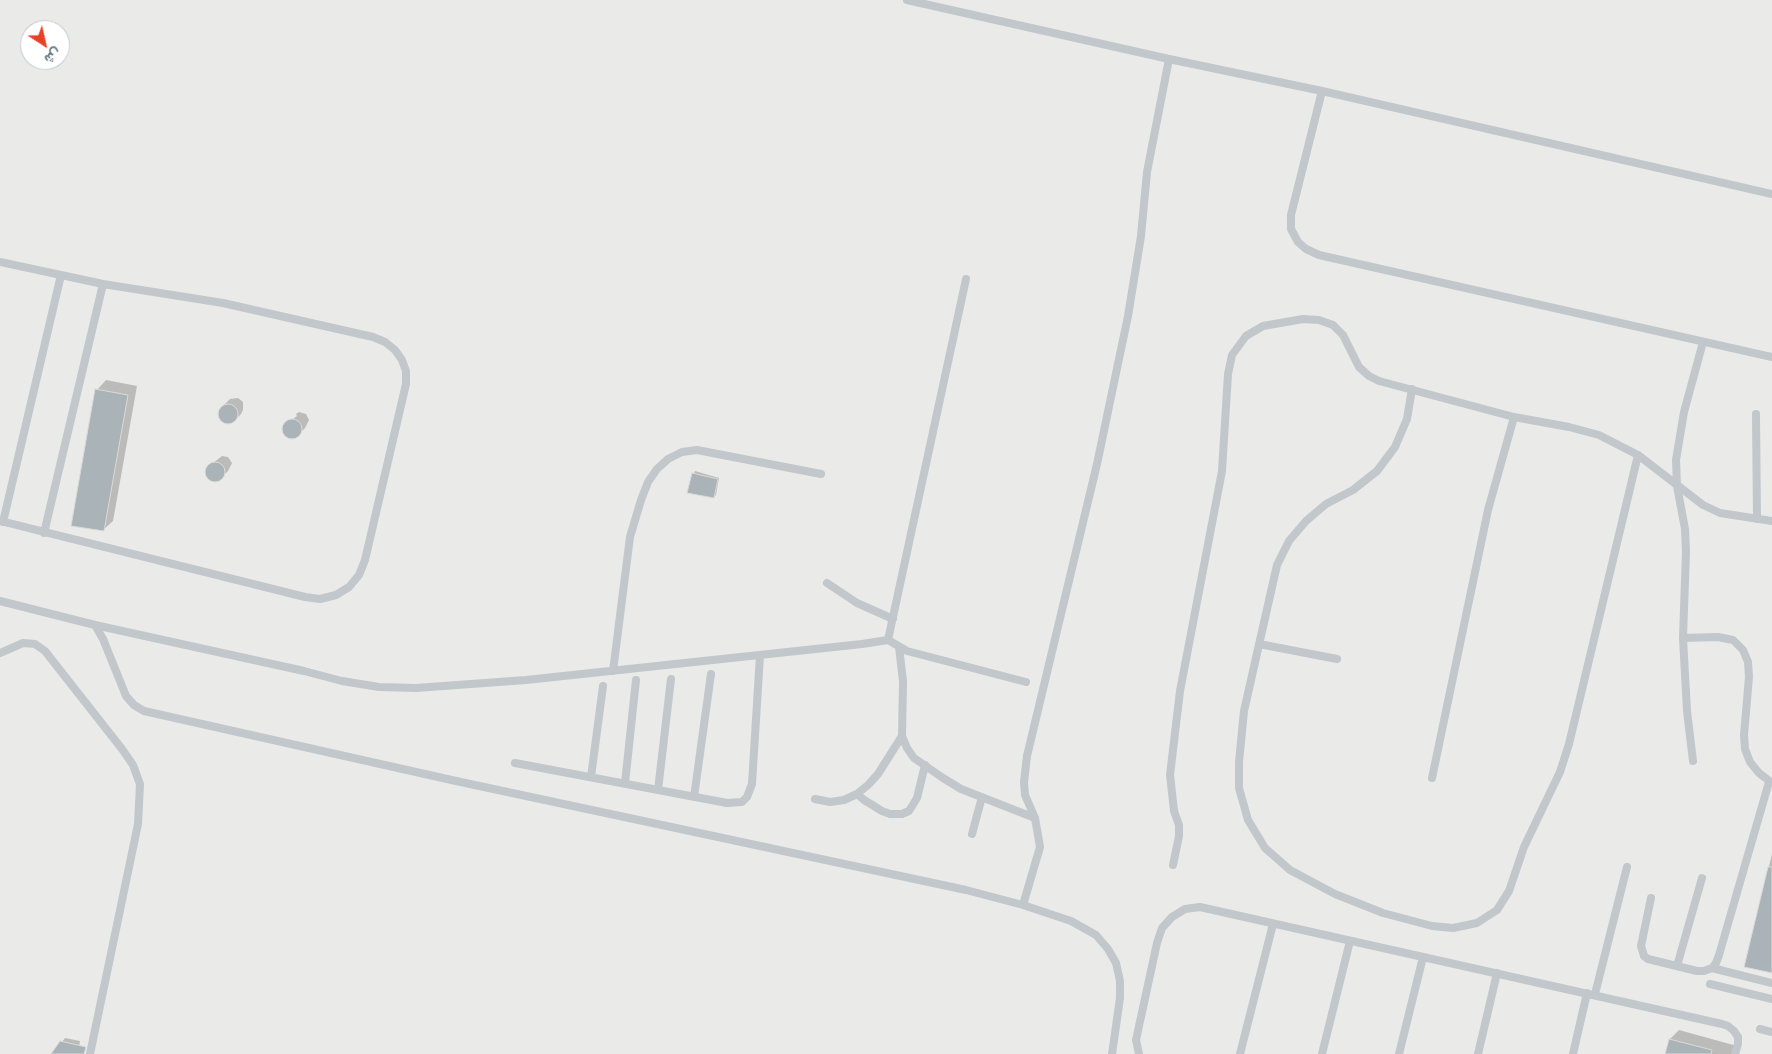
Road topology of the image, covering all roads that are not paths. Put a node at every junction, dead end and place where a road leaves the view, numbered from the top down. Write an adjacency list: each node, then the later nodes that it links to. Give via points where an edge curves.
1 (907, 0): 2 (lane)
2 (1169, 59): 3 (lane); 51 (lane, via 1147,172 1128,316 1097,464 1027,756 1024,782 1028,806)
3 (1322, 92): 4 (lane); 9 (lane, via 1291,215 1291,229 1306,249 1319,255)
4 (1772, 194)
5 (0, 262): 6 (lane)
6 (61, 275): 8 (lane); 19 (lane)
7 (966, 279): 23 (lane)
8 (103, 284): 20 (lane); 20 (lane, via 223,303 373,337 395,350 406,372 406,384 365,560 349,587 336,595 305,598)
9 (1703, 342): 10 (lane); 16 (lane, via 1679,436)
10 (1772, 357)
11 (1412, 389): 13 (lane); 27 (lane, via 1407,419 1395,447 1377,471 1354,490 1326,504 1289,541 1277,565); 53 (lane, via 1386,384 1369,376 1359,367 1343,335 1333,325 1319,320 1303,319 1263,326 1246,336 1232,355 1221,480 1177,710 1170,775 1179,825)
12 (1756, 414): 17 (lane)
13 (1514, 416): 14 (lane, via 1585,430); 43 (lane, via 1488,510)
14 (1638, 455): 16 (lane); 27 (lane, via 1560,772 1524,848 1509,891 1497,910 1477,923 1453,928 1432,926 1383,913 1335,894 1290,870 1265,848 1248,820 1239,788 1244,710)
15 (821, 474): 32 (lane, via 697,450 682,452 657,469 648,482 630,537)
16 (1677, 486): 17 (lane, via 1720,513); 25 (lane, via 1686,536)
17 (1757, 519): 18 (lane)
18 (1772, 521)
19 (2, 522): 20 (lane)
20 (44, 533)
21 (827, 583): 23 (lane, via 857,603)
22 (0, 602): 24 (lane)
23 (893, 619): 26 (lane)
24 (96, 625): 32 (lane, via 379,687 526,680); 57 (lane, via 126,696 144,711)
25 (1683, 638): 39 (lane); 44 (lane, via 1718,637 1733,640 1743,650 1749,677 1744,735 1746,749 1750,762)
26 (888, 640): 28 (lane); 30 (lane)
27 (1259, 644): 31 (lane)
28 (899, 647): 36 (lane); 38 (lane, via 903,680)
29 (0, 653): 70 (lane, via 23,643 35,644 45,651 122,749 140,784 138,824)
30 (760, 655): 32 (lane); 48 (lane, via 748,798 735,804)
31 (1337, 659)
32 (613, 671)
33 (711, 674): 48 (lane)
34 (670, 678): 46 (lane)
35 (636, 680): 45 (lane)
36 (1026, 682)
37 (603, 686): 42 (lane)
38 (902, 736): 41 (lane, via 914,758); 47 (lane, via 878,774)
39 (1693, 761)
40 (515, 763): 42 (lane)
41 (925, 765): 47 (lane, via 917,798 909,811 902,814 882,811); 49 (lane, via 960,789)
42 (591, 777): 45 (lane)
43 (1432, 778)
44 (1771, 783): 62 (lane, via 1719,955)
45 (625, 784): 46 (lane)
46 (658, 790): 48 (lane)
47 (857, 794): 50 (lane, via 830,802)
48 (694, 797)
49 (982, 798): 51 (lane); 52 (lane)
50 (815, 799)
51 (1034, 818): 57 (lane, via 1040,847)
52 (972, 834)
53 (1173, 865)
54 (1627, 868): 66 (lane)
55 (1702, 878): 61 (lane)
56 (1651, 898): 61 (lane, via 1642,951 1648,959)
57 (1023, 905): 71 (lane, via 1086,928 1096,934 1108,949 1116,963 1120,981)
58 (1273, 924): 59 (lane); 72 (lane, via 1200,907 1172,917 1162,928 1157,943 1136,1040); 73 (lane)
59 (1350, 941): 60 (lane); 74 (lane)
60 (1423, 957): 63 (lane); 75 (lane)
61 (1677, 966): 62 (lane, via 1704,971)
62 (1712, 968): 64 (lane)
63 (1497, 973): 66 (lane); 76 (lane)
64 (1772, 983)
65 (1710, 984): 67 (lane)
66 (1591, 994): 77 (lane); 78 (lane, via 1728,1026 1738,1037)
67 (1772, 999)
68 (1760, 1029): 69 (lane)
69 (1772, 1032)
70 (90, 1054)
71 (1112, 1054)
72 (1139, 1054)
73 (1240, 1054)
74 (1322, 1054)
75 (1399, 1054)
76 (1478, 1054)
77 (1573, 1054)
78 (1735, 1054)

